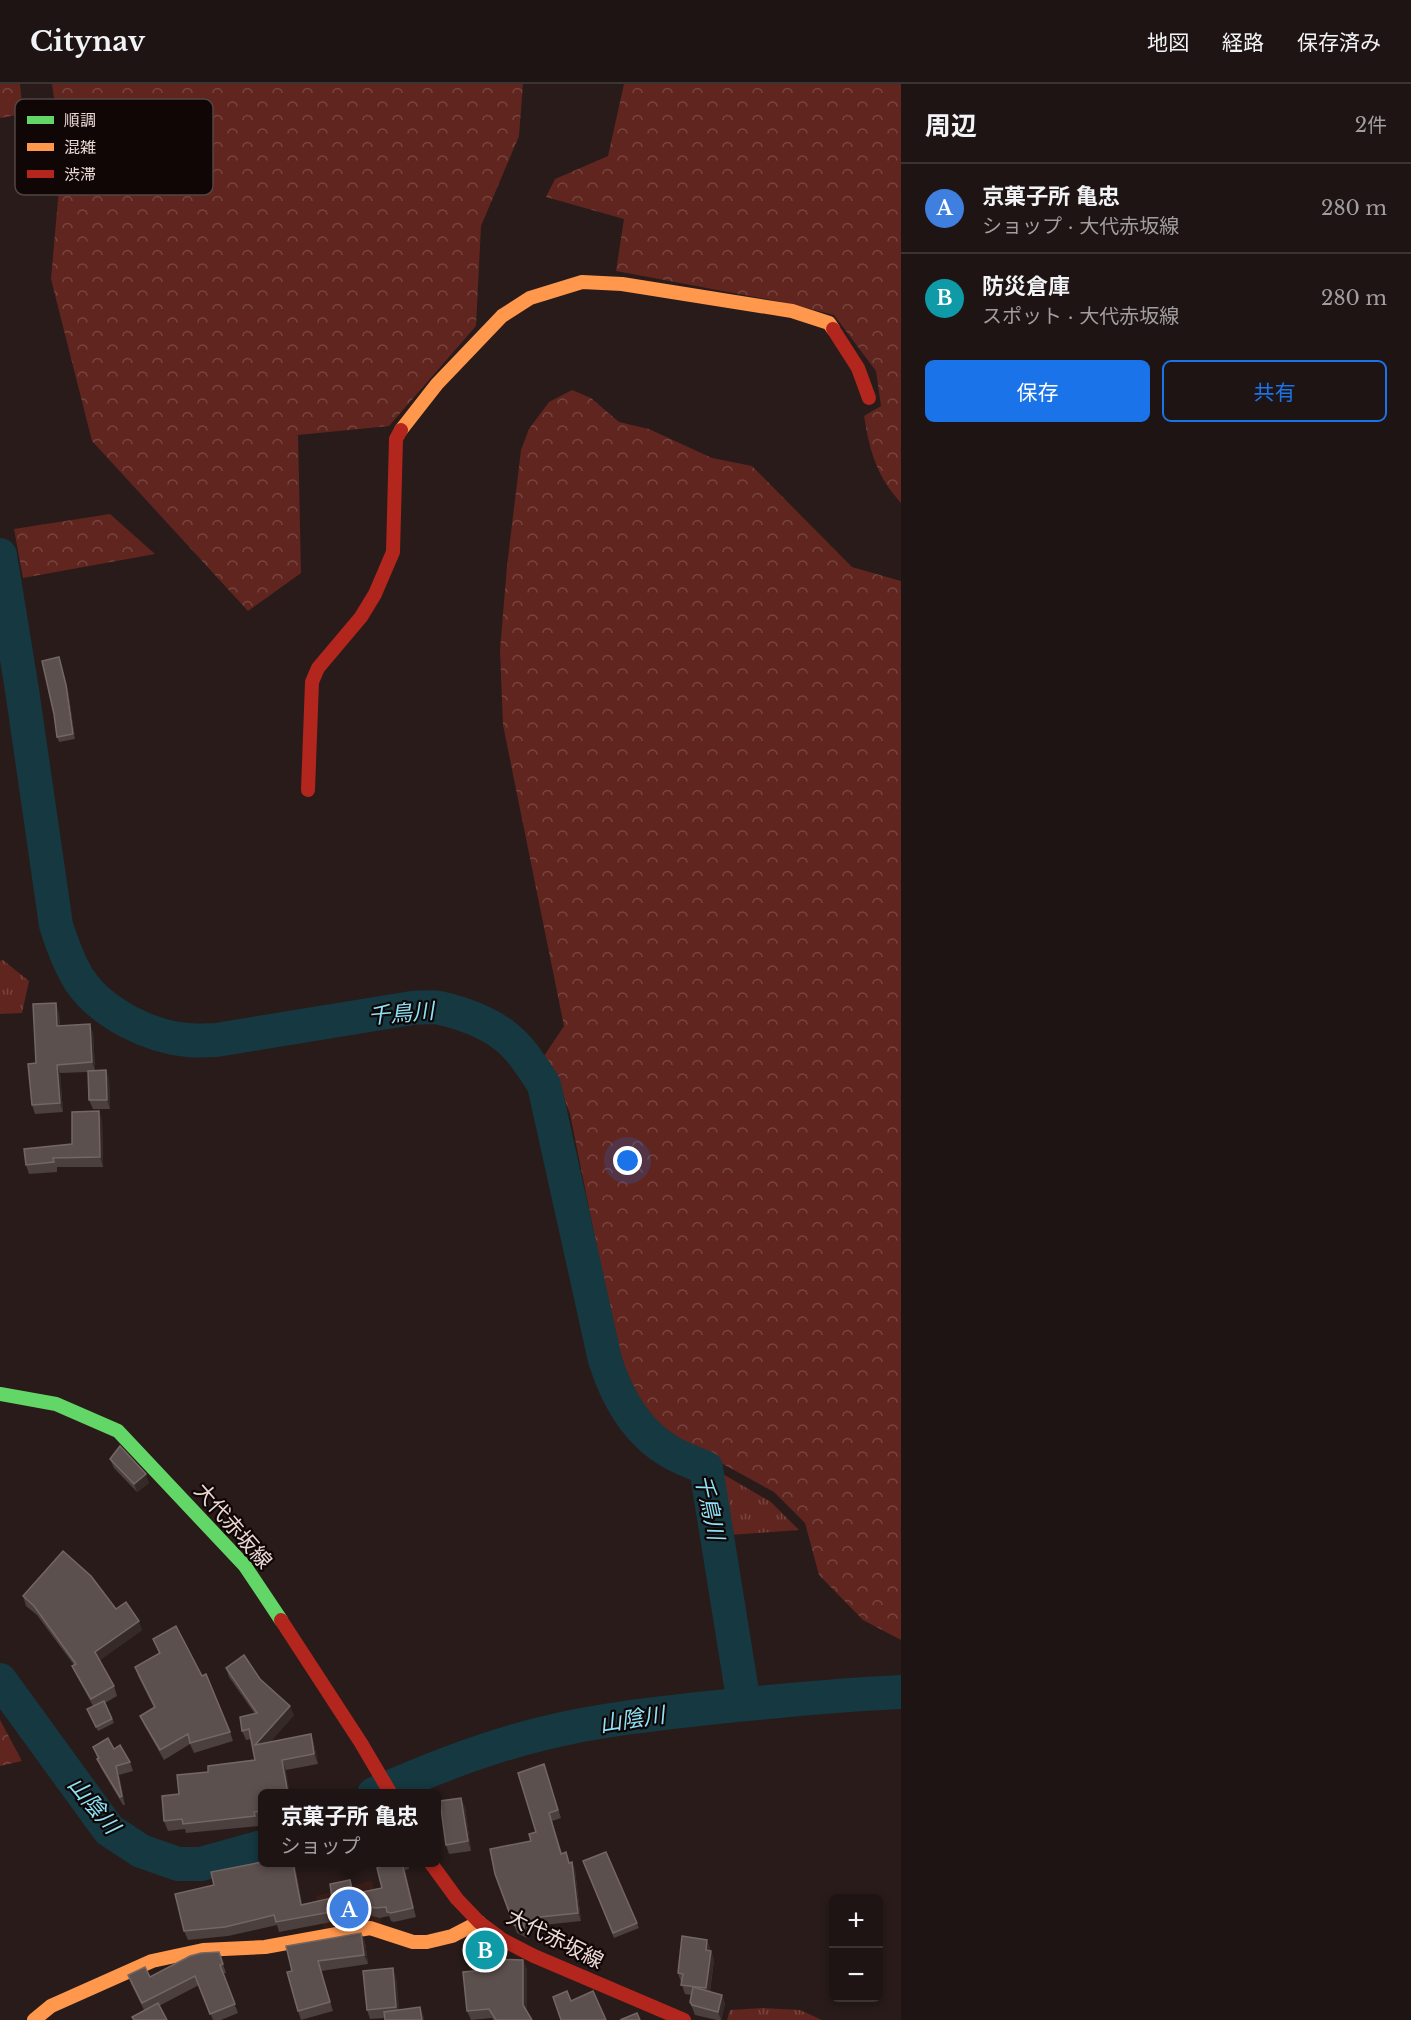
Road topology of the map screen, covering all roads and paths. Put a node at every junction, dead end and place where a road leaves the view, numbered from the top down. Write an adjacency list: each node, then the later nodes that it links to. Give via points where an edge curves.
1 (869, 398): 2 (street, via 858,368 829,323 792,311 622,284 582,282 530,298 502,316 437,384 396,439 393,552 361,617 318,668 312,682)
2 (308, 790)
3 (0, 1394): 4 (street, 大代赤坂線, via 56,1404 118,1431 244,1566)
4 (389, 1789)
5 (433, 1867): 6 (street, 大代赤坂線)
6 (479, 1922): 7 (street, via 452,1936 427,1942 413,1942 370,1928 265,1947 203,1950 152,1961 51,2006); 8 (street, 大代赤坂線, via 534,1956)
7 (34, 2020)
8 (684, 2020)

